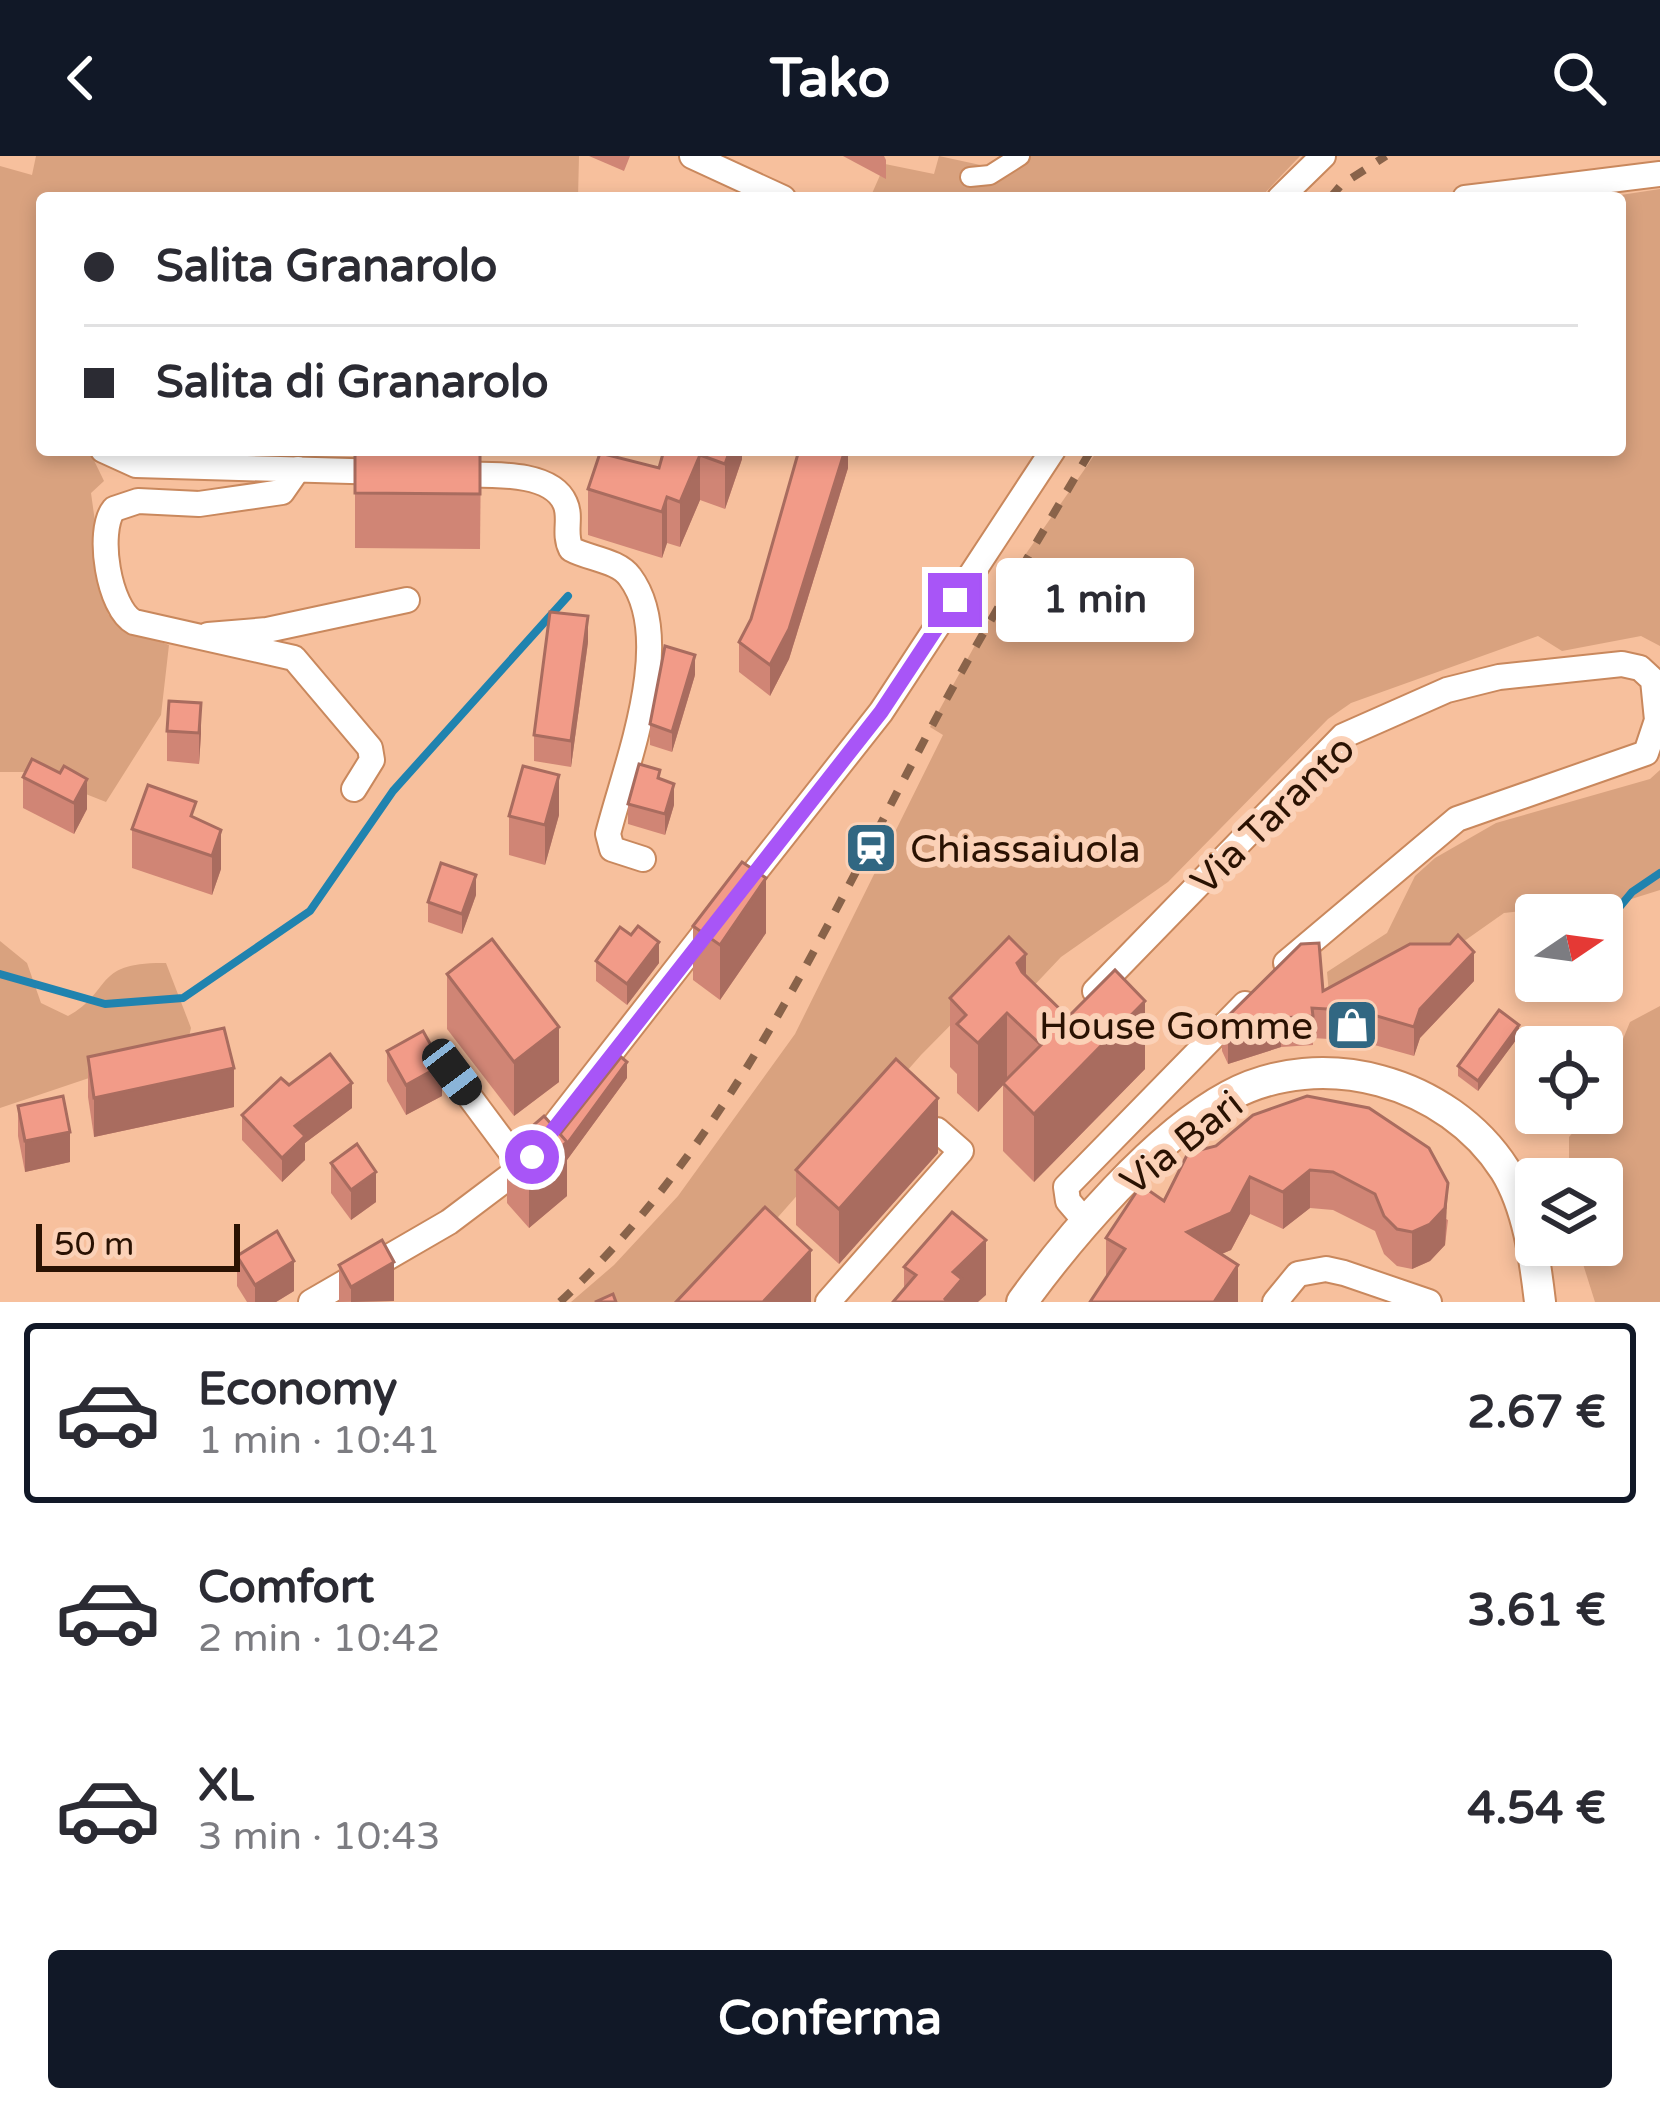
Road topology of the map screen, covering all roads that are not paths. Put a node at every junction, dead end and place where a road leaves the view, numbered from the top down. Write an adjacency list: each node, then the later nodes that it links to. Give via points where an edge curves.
1 (692, 156): 6 (street)
2 (1021, 156): 5 (street)
3 (1323, 156): 7 (street)
4 (1660, 174): 8 (street)
5 (970, 177)
6 (770, 192)
7 (1286, 192)
8 (1514, 192)
9 (116, 456): 11 (street, via 136,465)
10 (1049, 456): 19 (street, via 881,712)
11 (298, 469): 13 (street, via 283,492 200,504 138,502 109,514 118,611); 15 (street, via 516,477 554,490 568,510 571,549 621,568 635,586 649,636 650,668 608,834 612,849)
12 (407, 600): 13 (street)
13 (188, 638): 14 (street, via 294,658 370,748 372,760)
14 (354, 789)
15 (643, 859)
16 (1073, 1012): 20 (street, Via Taranto, via 1343,736 1447,690 1499,677 1622,664 1653,680 1658,720 1646,753 1457,819 1267,982 1070,1182 1068,1201)
17 (452, 1072): 19 (street)
18 (937, 1130): 22 (street, via 961,1150)
19 (522, 1166): 21 (street, via 449,1222)
20 (1086, 1222): 23 (street, Via Bari); 26 (street, Via Bari, via 1232,1094 1296,1076 1358,1075 1424,1098 1486,1146 1515,1190)
21 (311, 1302)
22 (828, 1302)
23 (1022, 1302)
24 (1275, 1302): 25 (street, via 1298,1274 1326,1269)
25 (1430, 1302)
26 (1540, 1302)

